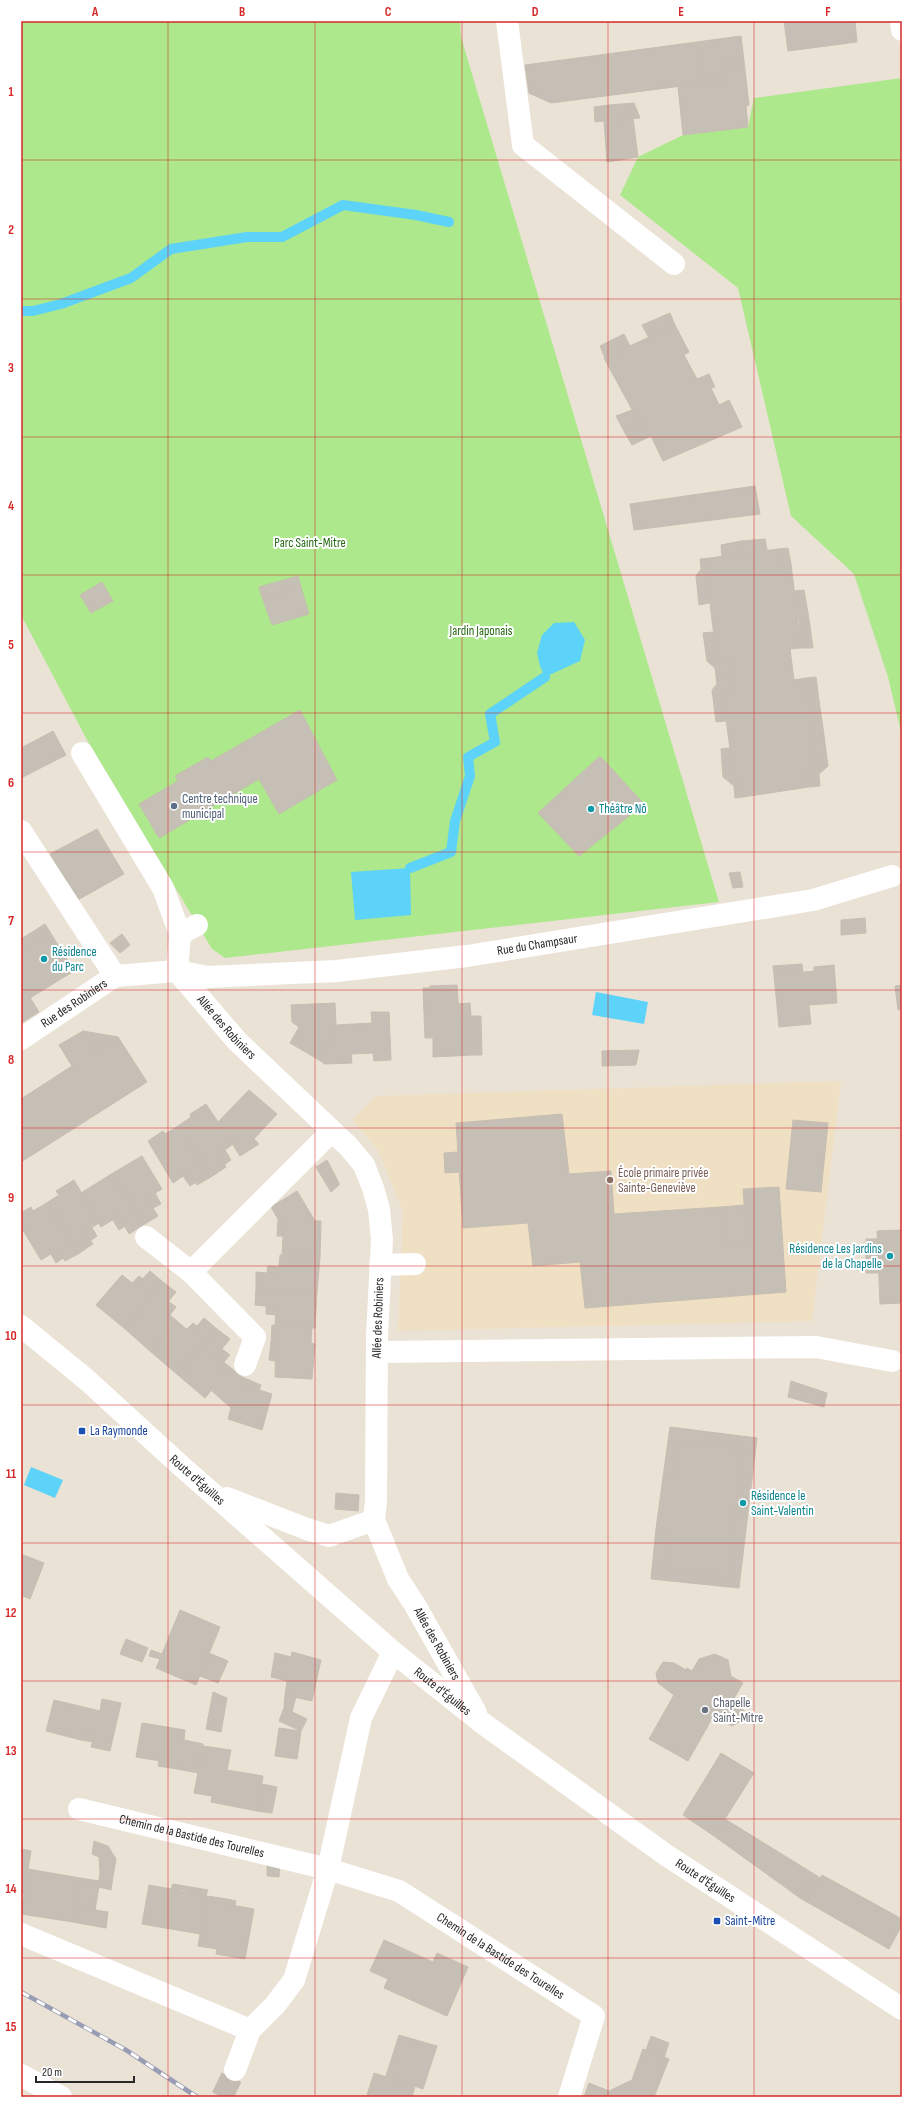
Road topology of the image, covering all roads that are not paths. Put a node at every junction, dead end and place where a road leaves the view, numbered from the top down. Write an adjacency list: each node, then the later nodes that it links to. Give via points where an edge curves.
1 (507, 21): 4 (street, via 523,145)
2 (901, 21): 3 (street)
3 (902, 30)
4 (674, 264)
5 (82, 753): 8 (street, via 188,929)
6 (21, 832): 9 (street)
7 (892, 876): 8 (street, Rue du Champsaur, via 813,900 467,956 337,971 208,977)
8 (177, 971): 9 (street, Rue des Robiniers); 11 (street, Allée des Robiniers, via 236,1041)
9 (115, 976): 10 (street, Rue des Robiniers)
10 (21, 1039)
11 (332, 1130): 14 (street, Allée des Robiniers, via 364,1165 373,1188 379,1209 382,1240); 15 (street)
12 (146, 1238): 15 (street)
13 (415, 1264): 14 (street)
14 (380, 1265): 17 (street, Allée des Robiniers)
15 (191, 1272): 19 (street, via 255,1337)
16 (21, 1326): 20 (street, Route d'Éguilles, via 87,1380)
17 (377, 1352): 18 (street, via 816,1346); 21 (street, Allée des Robiniers)
18 (892, 1361)
19 (245, 1365)
20 (212, 1493): 21 (street, via 329,1536); 22 (street, Route d'Éguilles)
21 (374, 1520): 23 (street, Allée des Robiniers, via 398,1579)
22 (393, 1652): 23 (street, Route d'Éguilles); 25 (street, via 361,1718)
23 (481, 1722): 27 (street, Route d'Éguilles, via 666,1856)
24 (79, 1809): 25 (street, Chemin de la Bastide des Tourelles)
25 (328, 1869): 28 (street, via 294,1980 275,2005); 32 (street, Chemin de la Bastide des Tourelles, via 399,1891 594,2016)
26 (21, 1934): 28 (street)
27 (902, 2009)
28 (250, 2030): 29 (street)
29 (234, 2070)
30 (21, 2075): 31 (street)
31 (61, 2097)
32 (569, 2097)

